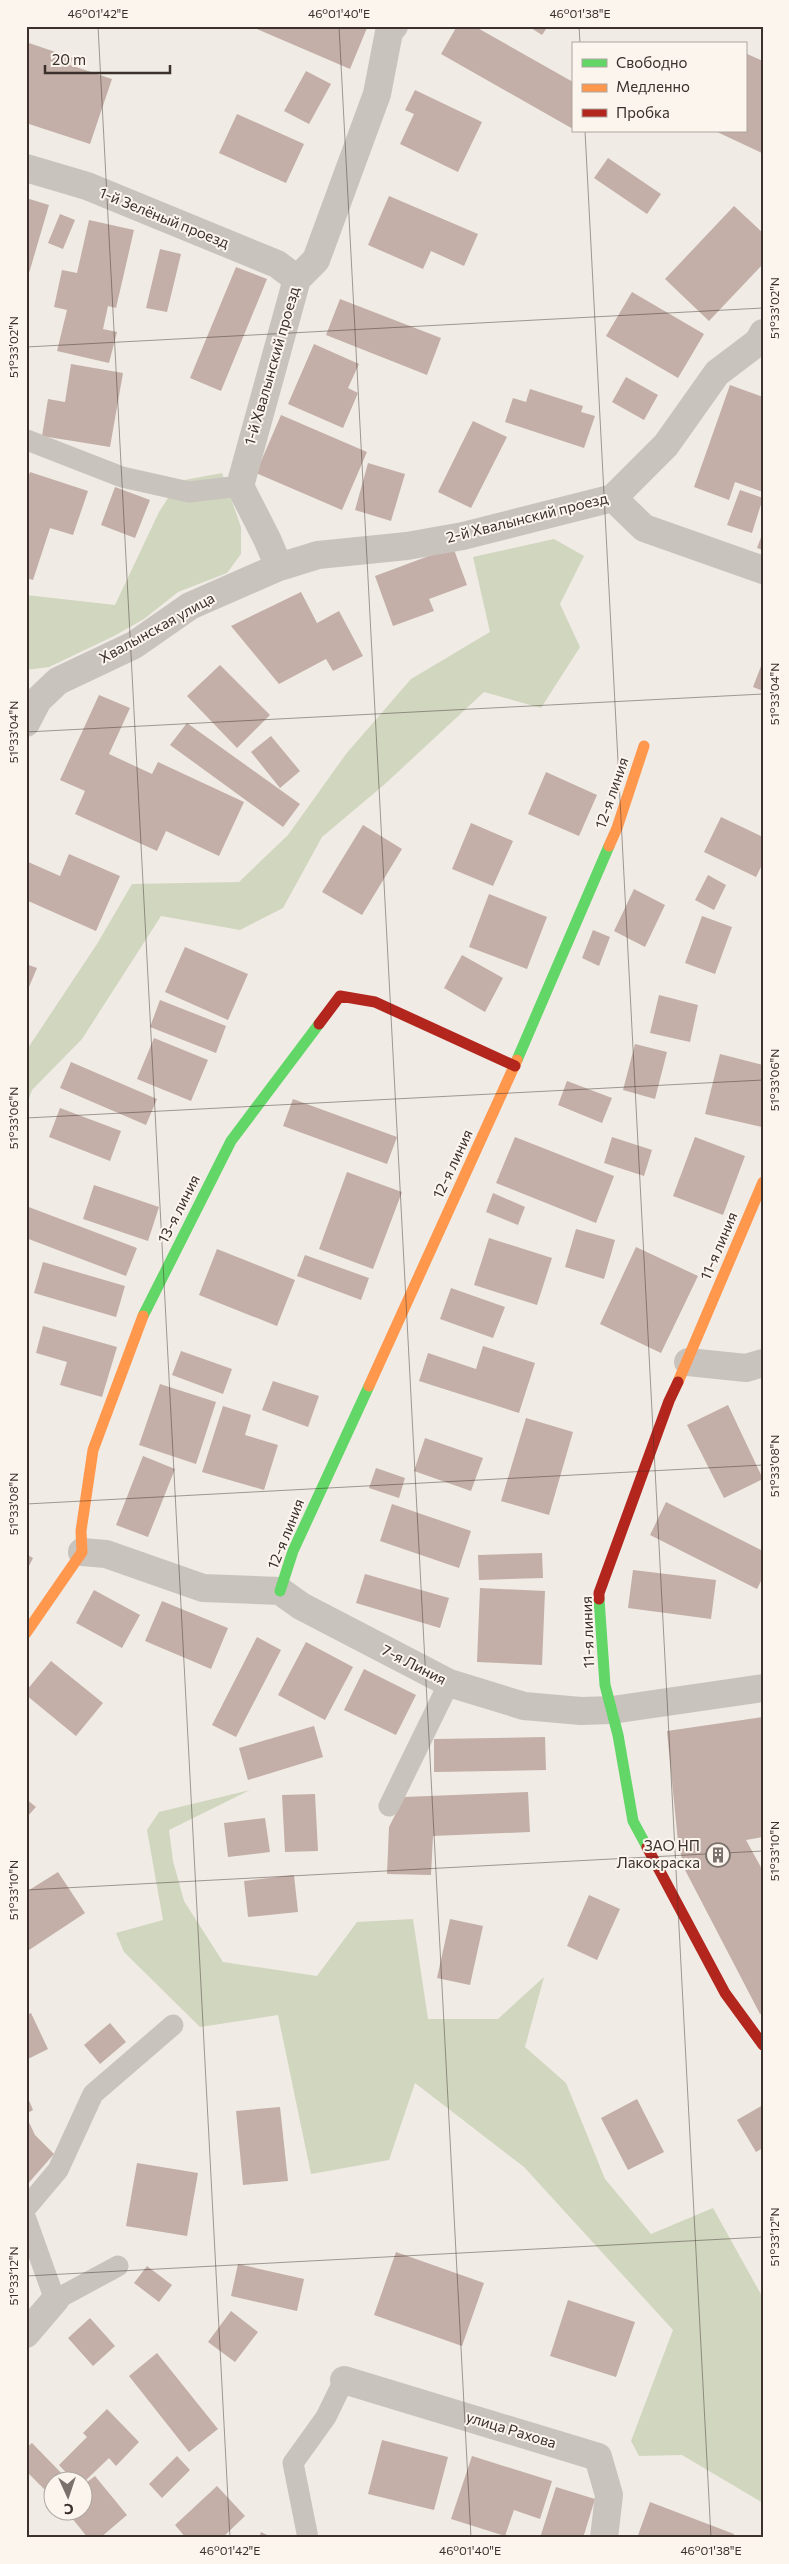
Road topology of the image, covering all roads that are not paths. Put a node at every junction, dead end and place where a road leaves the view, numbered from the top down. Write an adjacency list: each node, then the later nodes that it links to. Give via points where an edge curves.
1 (394, 26): 3 (street, 1-й Хвалынский проезд, via 389,32 377,94 316,260)
2 (26, 168): 3 (street, 1-й Зелёный проезд, via 87,186 277,264)
3 (297, 279): 6 (street, 1-й Хвалынский проезд)
4 (761, 338): 7 (street, 2-й Хвалынский проезд, via 717,373 666,445)
5 (27, 440): 6 (lane, via 122,477 189,492)
6 (240, 486): 8 (street)
7 (612, 498): 8 (street, 2-й Хвалынский проезд, via 462,536 407,546 318,555); 9 (street, via 644,528)
8 (279, 567): 10 (street, Хвалынская улица, via 190,606 134,645 58,681)
9 (763, 570)
10 (30, 706)
11 (644, 746): 12 (street, 12-я линия, via 617,828)
12 (515, 1066): 16 (street, 13-я линия, via 375,1002 340,996 231,1141 148,1303 93,1450 81,1531); 17 (street, 12-я линия, via 293,1551)
13 (763, 1182): 14 (street, 11-я линия)
14 (688, 1362): 15 (street, via 746,1368); 21 (street, 11-я линия, via 669,1401 599,1593 605,1685)
15 (763, 1363)
16 (82, 1552): 17 (street, via 106,1554 203,1588); 18 (street)
17 (280, 1591): 19 (street, 7-я Линия, via 301,1606)
18 (26, 1633)
19 (449, 1683): 21 (street, 7-я Линия, via 524,1706); 22 (lane)
20 (763, 1688): 21 (street, 7-я Линия)
21 (612, 1710): 24 (street, 11-я линия, via 633,1821 726,1993)
22 (389, 1806)
23 (173, 2025): 25 (lane, via 93,2094 58,2170)
24 (763, 2045)
25 (26, 2208)
26 (26, 2220): 28 (lane)
27 (118, 2266): 28 (lane)
28 (55, 2300): 29 (street)
29 (26, 2334)
30 (344, 2380): 31 (lane, via 326,2417 293,2463); 32 (street, улица Рахова, via 598,2457 608,2495)
31 (308, 2538)
32 (604, 2538)

